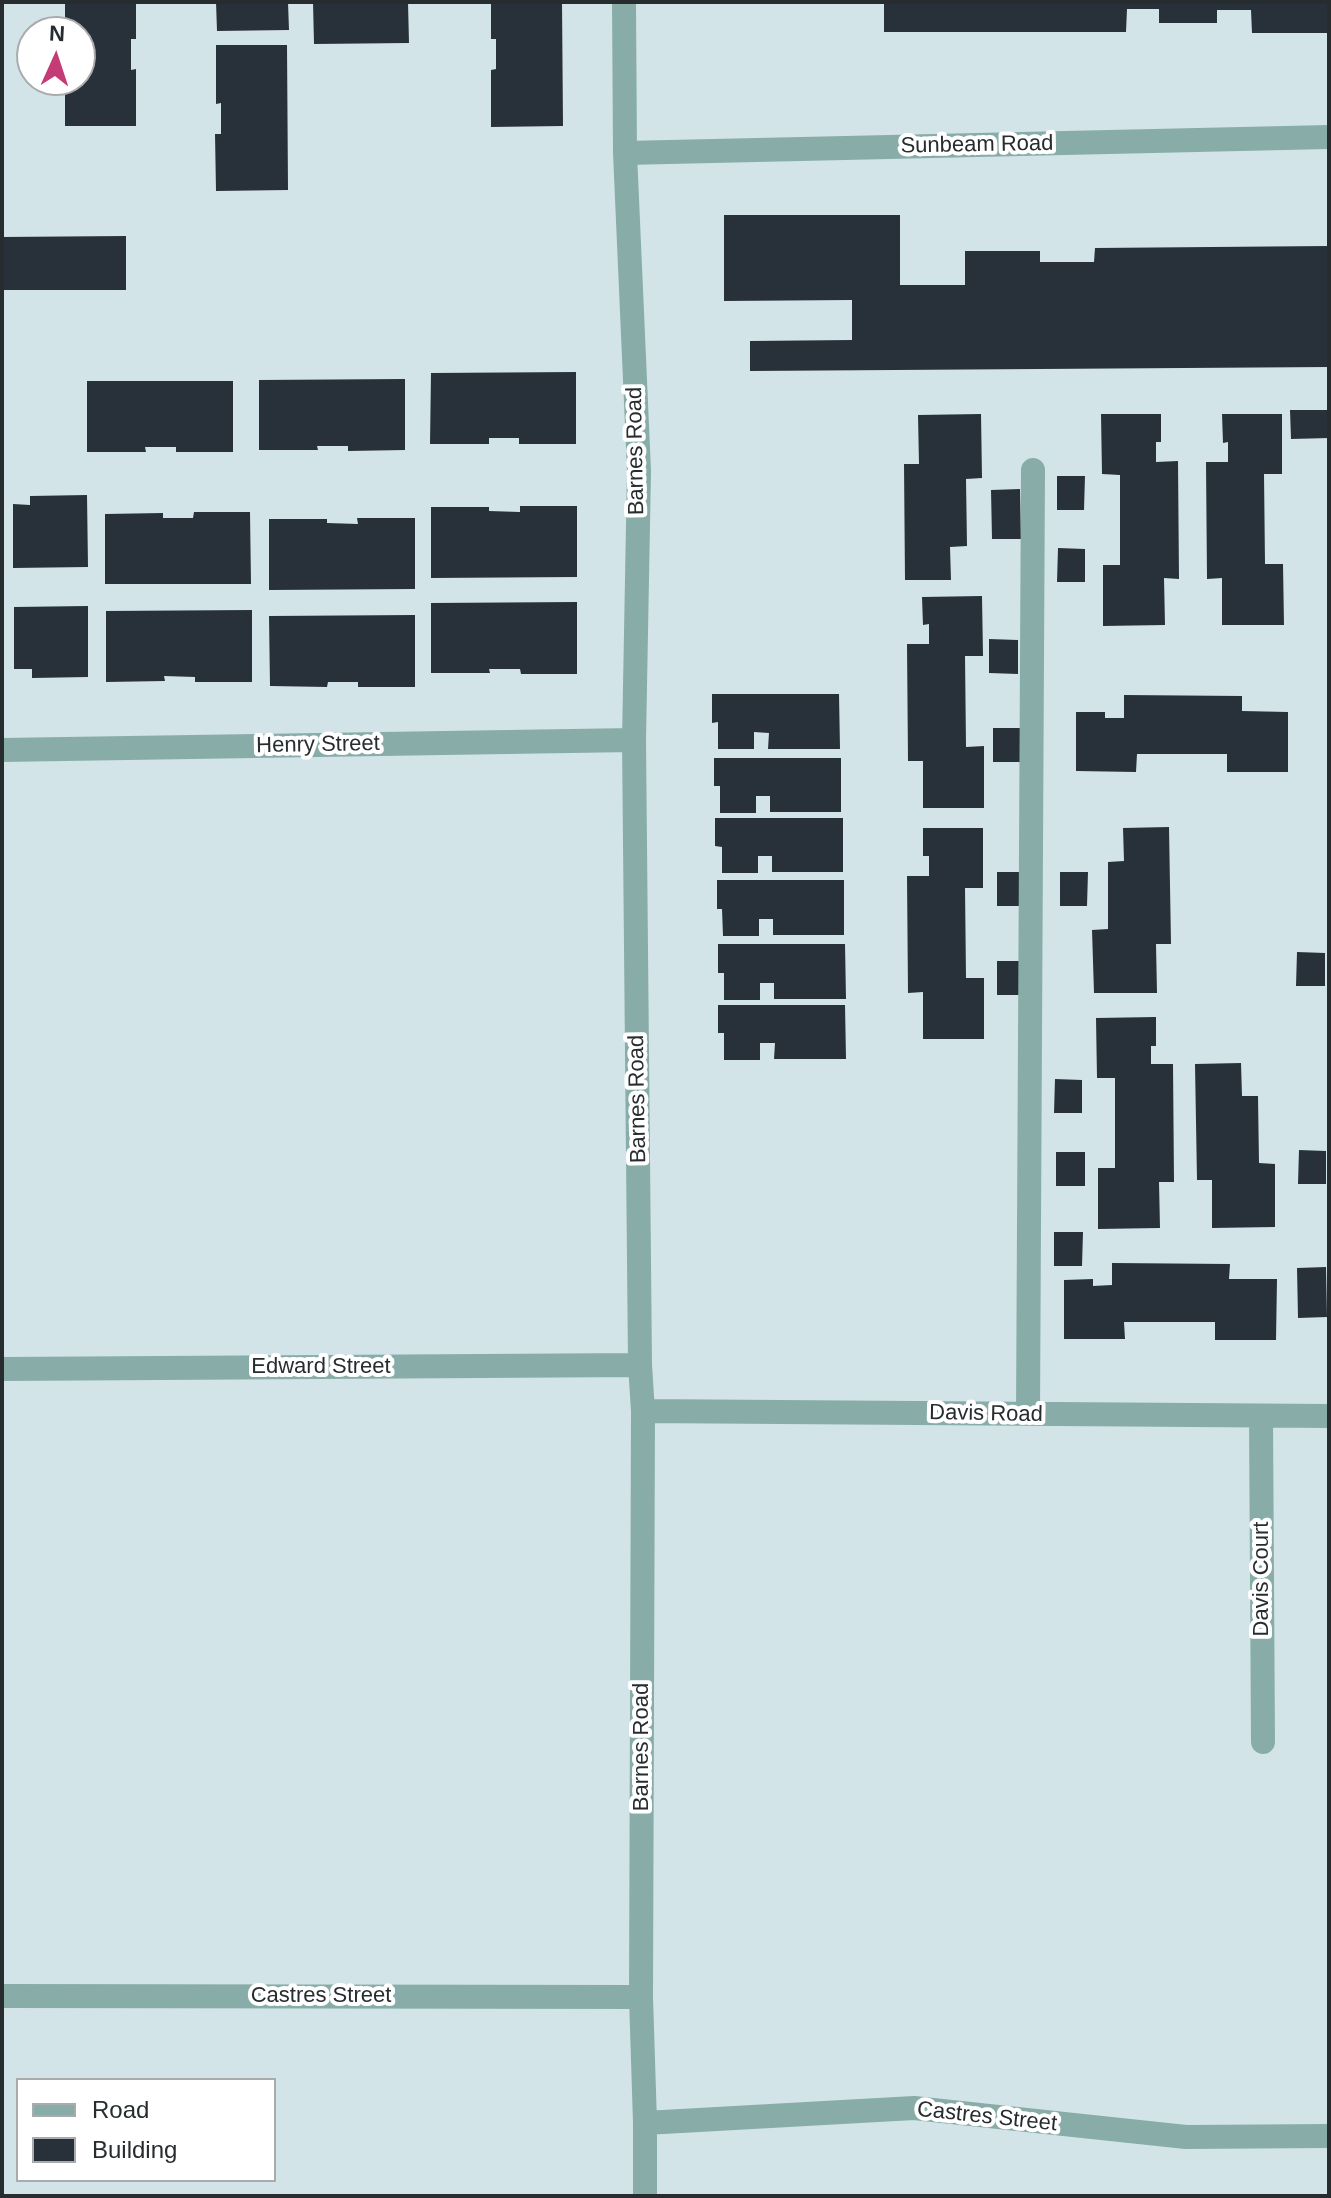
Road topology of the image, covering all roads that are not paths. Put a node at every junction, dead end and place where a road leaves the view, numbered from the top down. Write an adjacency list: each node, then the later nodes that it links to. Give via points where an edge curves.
1 (624, 2): 3 (street, Barnes Road)
2 (1329, 137): 3 (street, Sunbeam Road)
3 (625, 153): 5 (street, Barnes Road, via 639,471)
4 (1033, 470): 10 (street)
5 (634, 740): 6 (street, Henry Street); 7 (street, Barnes Road)
6 (2, 750)
7 (640, 1365): 8 (street, Edward Street); 9 (street, Barnes Road)
8 (2, 1369)
9 (643, 1411): 10 (street, Davis Road); 15 (street, Barnes Road)
10 (1028, 1414): 12 (street, Davis Road)
11 (1329, 1416): 12 (street, Davis Road)
12 (1261, 1417): 13 (street, Davis Court)
13 (1263, 1742)
14 (2, 1996): 15 (street, Castres Street)
15 (641, 1997): 16 (street, Barnes Road)
16 (645, 2123): 17 (street, Castres Street, via 914,2108 1186,2137); 18 (street, Barnes Road)
17 (1329, 2136)
18 (645, 2196)

